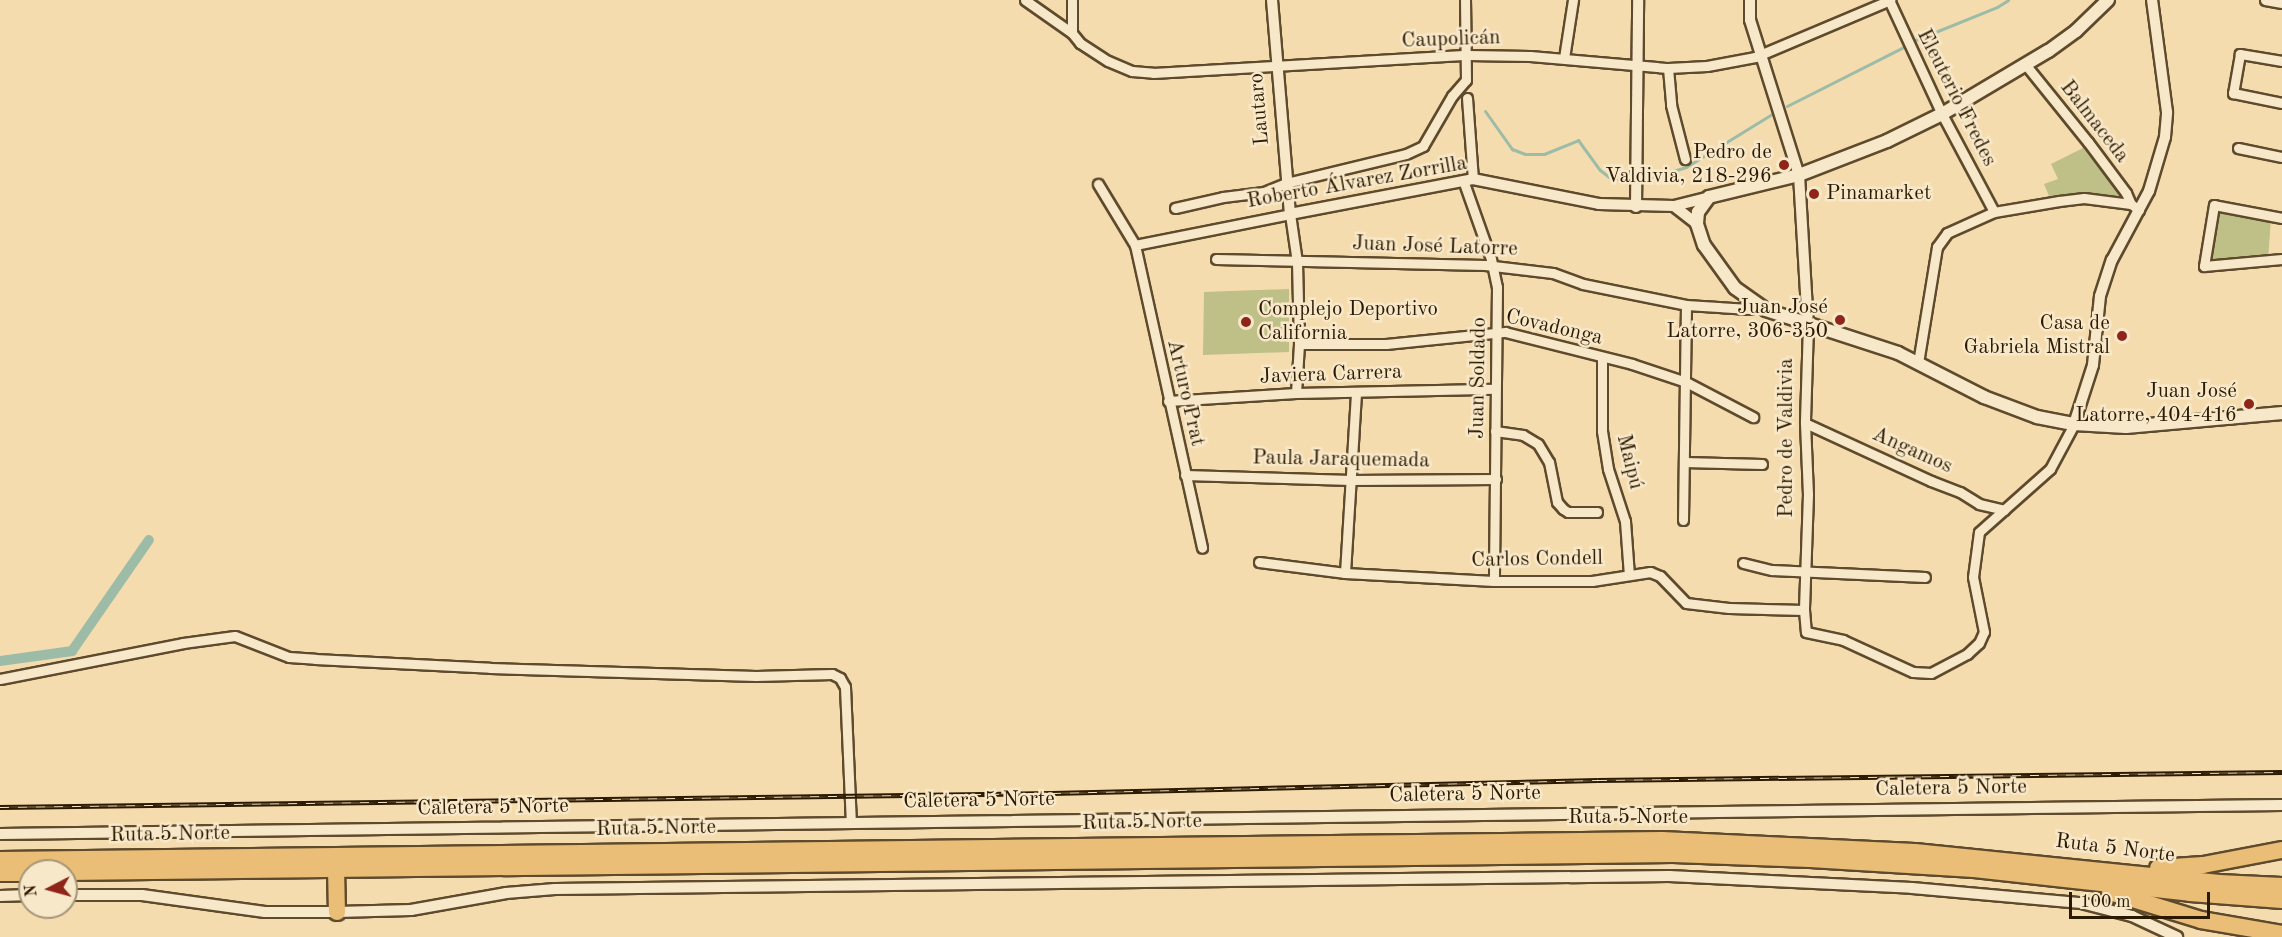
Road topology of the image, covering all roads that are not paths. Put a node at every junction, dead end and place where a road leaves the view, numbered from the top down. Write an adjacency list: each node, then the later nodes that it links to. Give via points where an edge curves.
1 (1025, 0): 13 (street, Caupolicán)
2 (1072, 0): 13 (street)
3 (1272, 0): 20 (street, Lautaro)
4 (1465, 0): 15 (street)
5 (1573, 0): 16 (street)
6 (1638, 0): 19 (street)
7 (1750, 0): 14 (street, Pedro de Valdivia, via 1750,21)
8 (1889, 0): 14 (street, Caupolicán); 24 (street, Eleuterio Fredes)
9 (2108, 0): 18 (main road, Roberto Álvarez Zorrilla, via 2076,31)
10 (2152, 0): 35 (street, via 2167,112 2150,191)
11 (2265, 0): 12 (street)
12 (2282, 3)
13 (1072, 33): 20 (street, Caupolicán, via 1083,45 1132,71)
14 (1761, 54): 21 (street, Caupolicán, via 1726,64); 28 (street, Pedro de Valdivia)
15 (1467, 56): 16 (street, Caupolicán); 20 (street, Caupolicán); 30 (street, via 1466,80 1423,146 1406,154)
16 (1564, 58): 19 (street, Caupolicán)
17 (2282, 61): 23 (street, via 2240,54 2233,93)
18 (2025, 64): 24 (main road, Roberto Álvarez Zorrilla); 35 (street, Balmaceda)
19 (1637, 65): 21 (street, Caupolicán); 34 (street)
20 (1276, 66): 30 (street, Lautaro)
21 (1668, 68): 27 (street, via 1671,105)
22 (1467, 98): 29 (street, Juan Soldado)
23 (2282, 103)
24 (1942, 114): 28 (main road, Roberto Álvarez Zorrilla, via 1858,154); 37 (street, Eleuterio Fredes)
25 (2238, 148): 26 (street)
26 (2282, 157)
27 (1685, 159)
28 (1799, 175): 32 (main road, Roberto Álvarez Zorrilla); 48 (street, Pedro de Valdivia)
29 (1468, 180): 34 (street, Roberto Álvarez Zorrilla); 38 (street, Roberto Álvarez Zorrilla); 45 (street, Juan Soldado)
30 (1286, 183): 36 (street, via 1264,192); 38 (street, Lautaro)
31 (1098, 184): 41 (street, Arturo Prat)
32 (1709, 197): 33 (street, Roberto Álvarez Zorrilla); 40 (main road, via 1699,207)
33 (1674, 206): 34 (street, Roberto Álvarez Zorrilla); 40 (street)
34 (1636, 207)
35 (2135, 207): 37 (street, via 2084,198); 61 (street, via 2100,296 2093,365)
36 (1175, 208)
37 (1994, 212): 52 (street, via 1947,233 1937,247)
38 (1290, 214): 41 (street, Roberto Álvarez Zorrilla); 44 (street)
39 (2282, 218): 43 (street, via 2214,205 2204,266)
40 (1697, 224): 46 (main road, via 1719,268)
41 (1135, 245): 57 (street, Arturo Prat)
42 (1216, 259): 44 (street, Juan José Latorre)
43 (2282, 260)
44 (1298, 262): 45 (street, Juan José Latorre); 50 (street)
45 (1493, 266): 47 (street, Juan José Latorre, via 1553,273 1583,284); 49 (street, Juan Soldado, via 1498,296)
46 (1755, 304): 47 (street, Juan José Latorre, via 1750,309); 48 (main road)
47 (1686, 305): 53 (street)
48 (1808, 325): 52 (main road, via 1868,342); 60 (street, Pedro de Valdivia)
49 (1496, 331): 50 (street, Covadonga, via 1386,344); 51 (street, Covadonga); 54 (street, Juan Soldado)
50 (1299, 344): 56 (street)
51 (1602, 358): 53 (street, Covadonga); 76 (street, Maipú, via 1602,431 1608,469 1625,521)
52 (1918, 363): 61 (main road, via 2001,404 2037,417)
53 (1686, 382): 59 (street, Covadonga); 63 (street)
54 (1494, 389): 55 (street, Javiera Carrera); 62 (street, Juan Soldado)
55 (1356, 392): 56 (street, Javiera Carrera); 67 (street)
56 (1296, 393): 57 (street, Javiera Carrera)
57 (1168, 401): 65 (street, Arturo Prat)
58 (2282, 413): 61 (main road, via 2135,426)
59 (1754, 417)
60 (1805, 423): 68 (street, Angamos, via 1979,504); 74 (street, Pedro de Valdivia)
61 (2074, 424): 68 (street, via 2050,469)
62 (1495, 431): 66 (street, Juan Soldado); 69 (street, via 1524,435 1538,444 1549,462 1557,502 1568,512)
63 (1684, 462): 64 (street); 70 (street)
64 (1762, 464)
65 (1185, 475): 67 (street, Paula Jaraquemada); 71 (street, Arturo Prat)
66 (1496, 479): 67 (street, Paula Jaraquemada); 78 (street, Juan Soldado)
67 (1351, 480): 75 (street)
68 (2004, 510): 79 (street, Pedro de Valdivia, via 1978,532 1973,577 1984,632 1979,643 1949,665 1931,673 1913,672 1843,640 1806,632)
69 (1597, 512)
70 (1683, 520)
71 (1202, 548)
72 (1259, 562): 75 (street, Carlos Condell)
73 (1743, 563): 74 (street, via 1772,570)
74 (1805, 570): 77 (street); 79 (street, Pedro de Valdivia)
75 (1345, 573): 78 (street, Carlos Condell)
76 (1629, 575): 78 (street, Carlos Condell, via 1592,581); 79 (street, Carlos Condell, via 1650,572 1660,576 1686,603)
77 (1925, 577)
78 (1494, 581)
79 (1804, 610)
80 (0, 679): 82 (street, via 235,636 289,657 315,659 756,676 832,674 845,687)
81 (2282, 805): 82 (street, Caletera 5 Norte)
82 (851, 822): 83 (street, Caletera 5 Norte)
83 (0, 834)
84 (2282, 850): 87 (highway, via 2187,866)
85 (0, 860): 87 (highway, Ruta 5 Norte, via 1617,840 1863,848)
86 (336, 869): 88 (highway, Ruta 5 Norte); 91 (highway, Ruta 5 Norte, via 1617,853 1810,858); 97 (highway)
87 (2104, 870): 92 (highway, Ruta 5 Norte)
88 (78, 872)
89 (0, 873): 90 (highway)
90 (18, 873)
91 (2063, 878): 96 (highway, Ruta 5 Norte); 98 (highway, via 2201,920)
92 (2282, 886)
93 (18, 895): 95 (street)
94 (78, 895): 97 (street, via 142,895 244,910)
95 (0, 896)
96 (2282, 900)
97 (337, 912): 99 (street, via 411,910 506,893 555,889 1659,876 1902,887 2081,903 2132,916)
98 (2282, 934)
99 (2177, 937)

